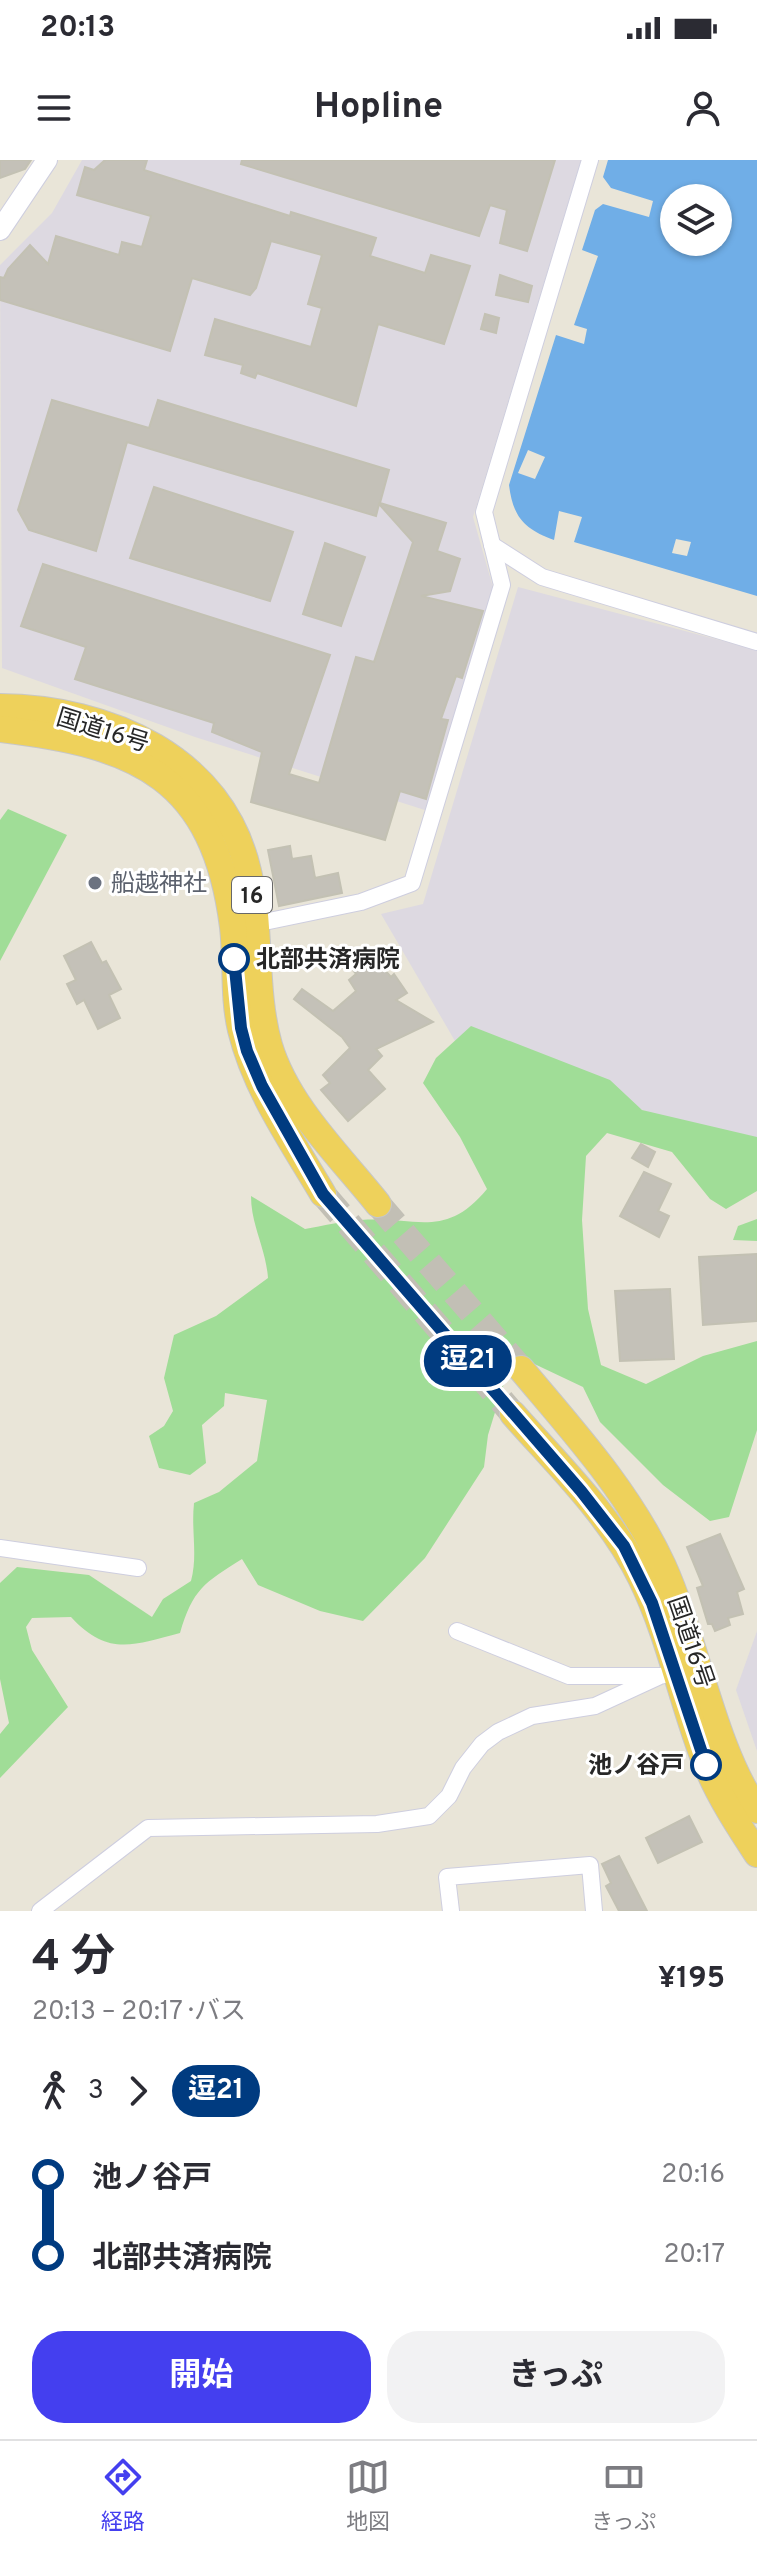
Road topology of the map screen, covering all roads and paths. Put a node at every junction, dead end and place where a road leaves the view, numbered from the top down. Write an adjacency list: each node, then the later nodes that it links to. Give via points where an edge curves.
1 (47, 160): 3 (street)
2 (590, 160): 4 (street, via 484,512)
3 (0, 230)
4 (492, 545): 5 (street, via 542,577); 8 (street, via 502,585 412,883 361,902)
5 (757, 642)
6 (0, 707): 8 (highway, 国道16号 / 16, via 132,734 186,766 216,799 236,834 248,870)
7 (0, 729): 8 (highway, 国道16号 / 16, via 86,743 120,754 169,783 196,811 215,844)
8 (245, 926): 9 (highway, 国道16号 / 16, via 241,1028 247,1051); 10 (highway, 国道16号 / 16, via 263,1022 284,1082)
9 (323, 1194)
10 (378, 1204)
11 (521, 1369): 13 (highway, 国道16号)
12 (513, 1414): 14 (highway, 国道16号)
13 (592, 1455): 14 (highway); 18 (highway, 国道16号, via 662,1565)
14 (567, 1475): 18 (highway, 国道16号, via 624,1546)
15 (0, 1548): 16 (street)
16 (138, 1568)
17 (457, 1631): 18 (street, via 569,1676)
18 (679, 1671): 19 (highway, 国道16号, via 724,1742); 20 (highway, 国道16号, via 706,1765); 21 (street, via 595,1706 532,1716 498,1732 482,1744 449,1796 429,1816 377,1824 148,1828)
19 (757, 1810)
20 (757, 1854)
21 (40, 1911)
22 (451, 1911): 23 (street, via 447,1877 590,1865)
23 (594, 1911)

